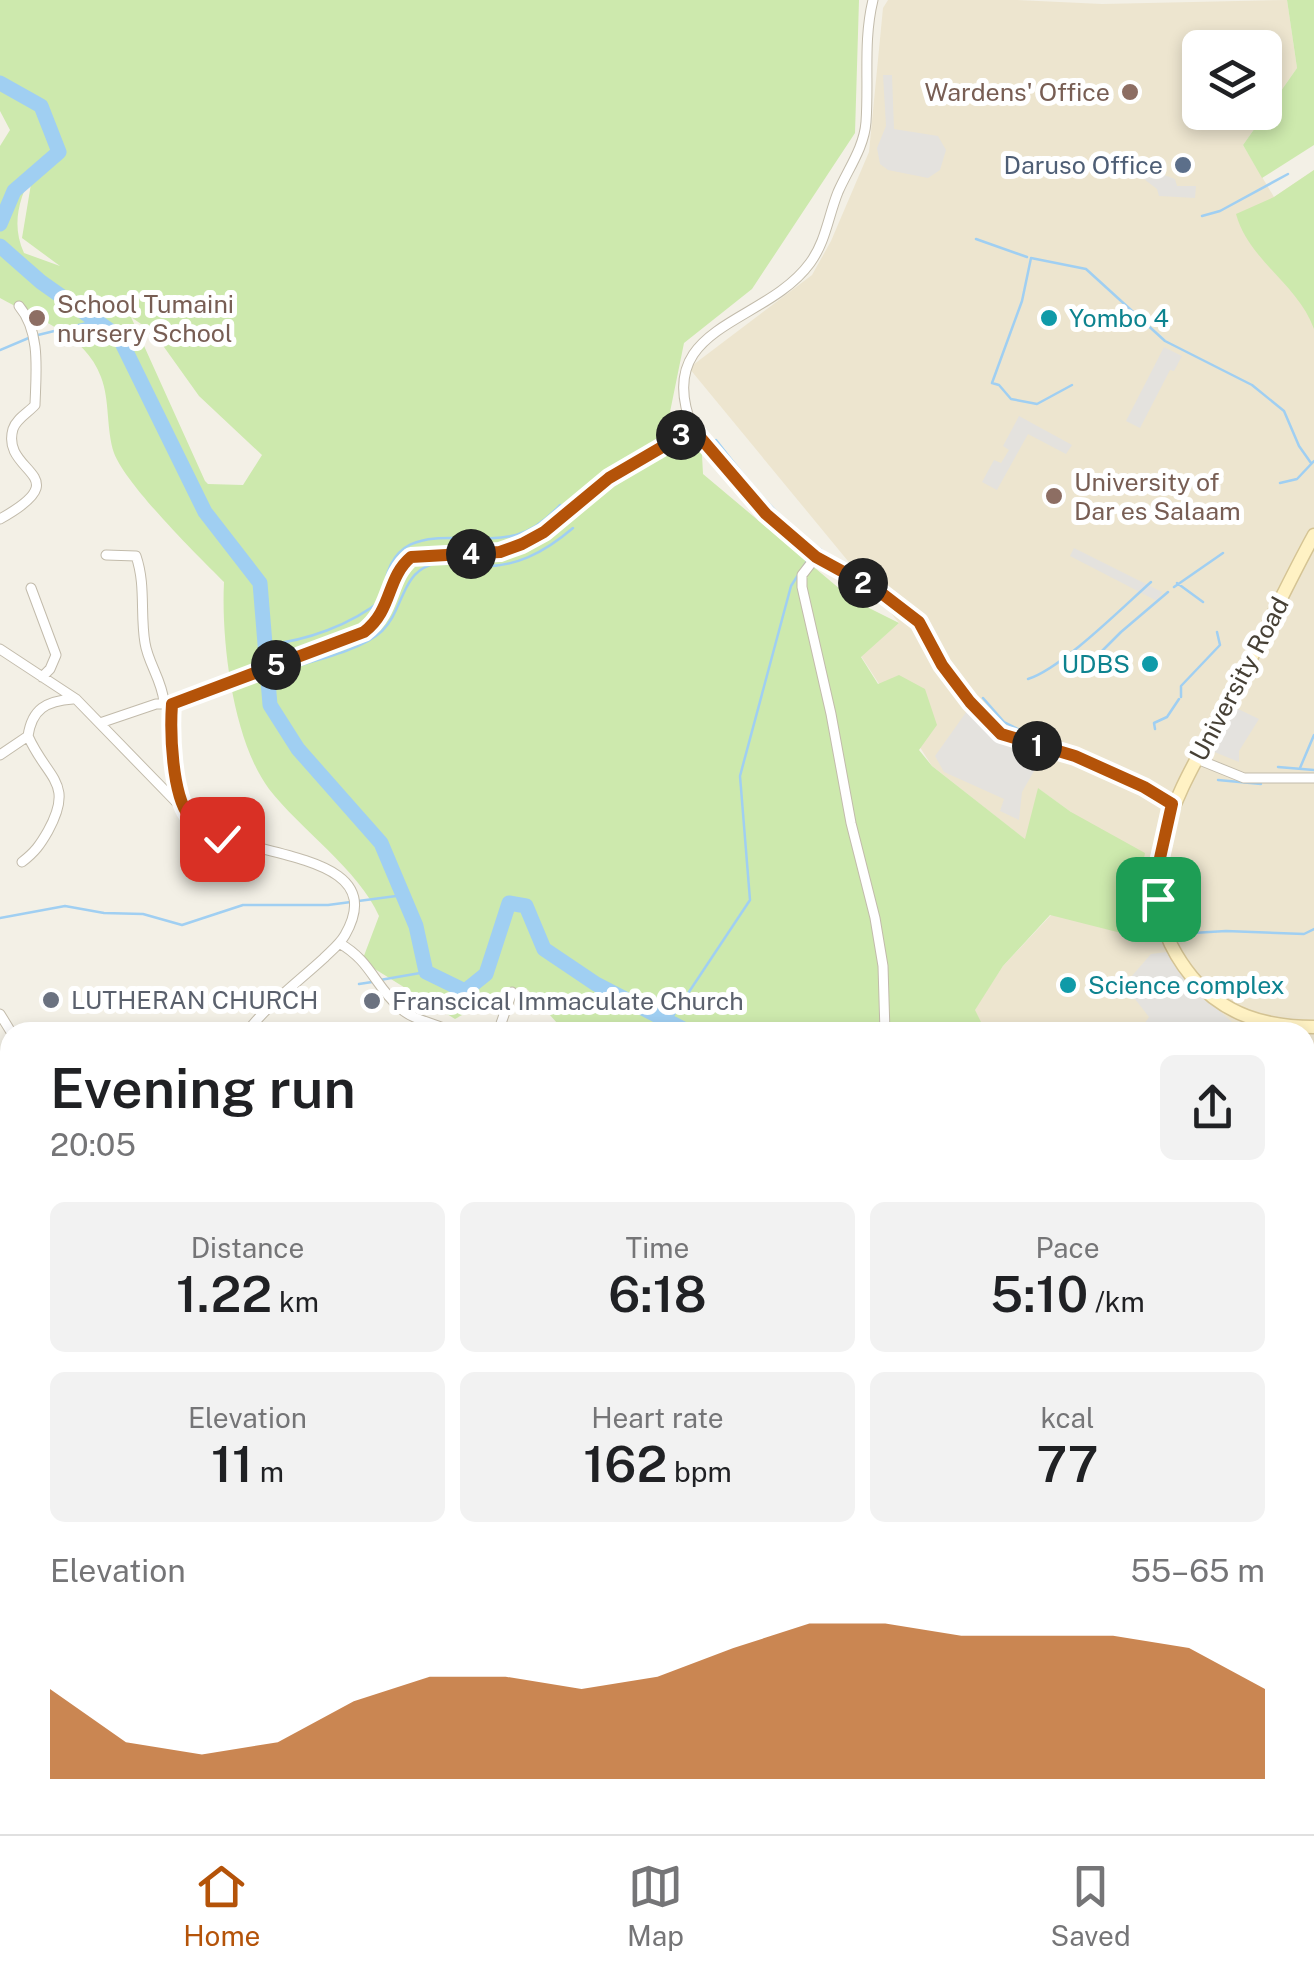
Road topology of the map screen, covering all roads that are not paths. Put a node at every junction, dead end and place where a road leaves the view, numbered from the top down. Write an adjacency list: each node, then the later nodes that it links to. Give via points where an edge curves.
1 (872, 0): 3 (street, via 863,138 825,240 799,277 686,362 682,396)
2 (18, 306): 4 (street, via 34,336 36,405 16,423)
3 (693, 429): 9 (street, via 766,514); 14 (street, via 609,478 522,544 500,552 411,557 383,614 364,632)
4 (14, 434): 5 (street); 6 (street, via 15,451 36,488 28,504)
5 (0, 444)
6 (0, 520)
7 (1314, 535): 18 (street, University Road)
8 (106, 554): 14 (street, via 136,556 145,646)
9 (816, 557): 20 (street, via 919,622 942,665 1001,734 1075,756); 28 (street, via 802,575 802,588 876,918)
10 (31, 588): 12 (street, via 56,655)
11 (0, 649): 12 (street)
12 (42, 677): 13 (street)
13 (76, 698): 15 (street); 16 (street, via 36,711)
14 (168, 704): 15 (street); 21 (street)
15 (100, 723): 21 (street)
16 (28, 736): 17 (street); 22 (street, via 61,803 40,847)
17 (0, 755)
18 (1196, 760): 19 (street, via 1244,778); 20 (street, University Road)
19 (1314, 778)
20 (1172, 804): 29 (street, University Road, via 1156,876 1162,920 1178,959 1214,1000)
21 (186, 813): 23 (street, via 222,839 319,862 338,874 353,908)
22 (22, 862)
23 (339, 943): 25 (street); 26 (street, via 368,964 402,1011)
24 (512, 992): 27 (street)
25 (257, 1022)
26 (428, 1022)
27 (502, 1022)
28 (885, 1022)
29 (1267, 1022)
30 (0, 1645): 31 (street)
31 (0, 1690)

